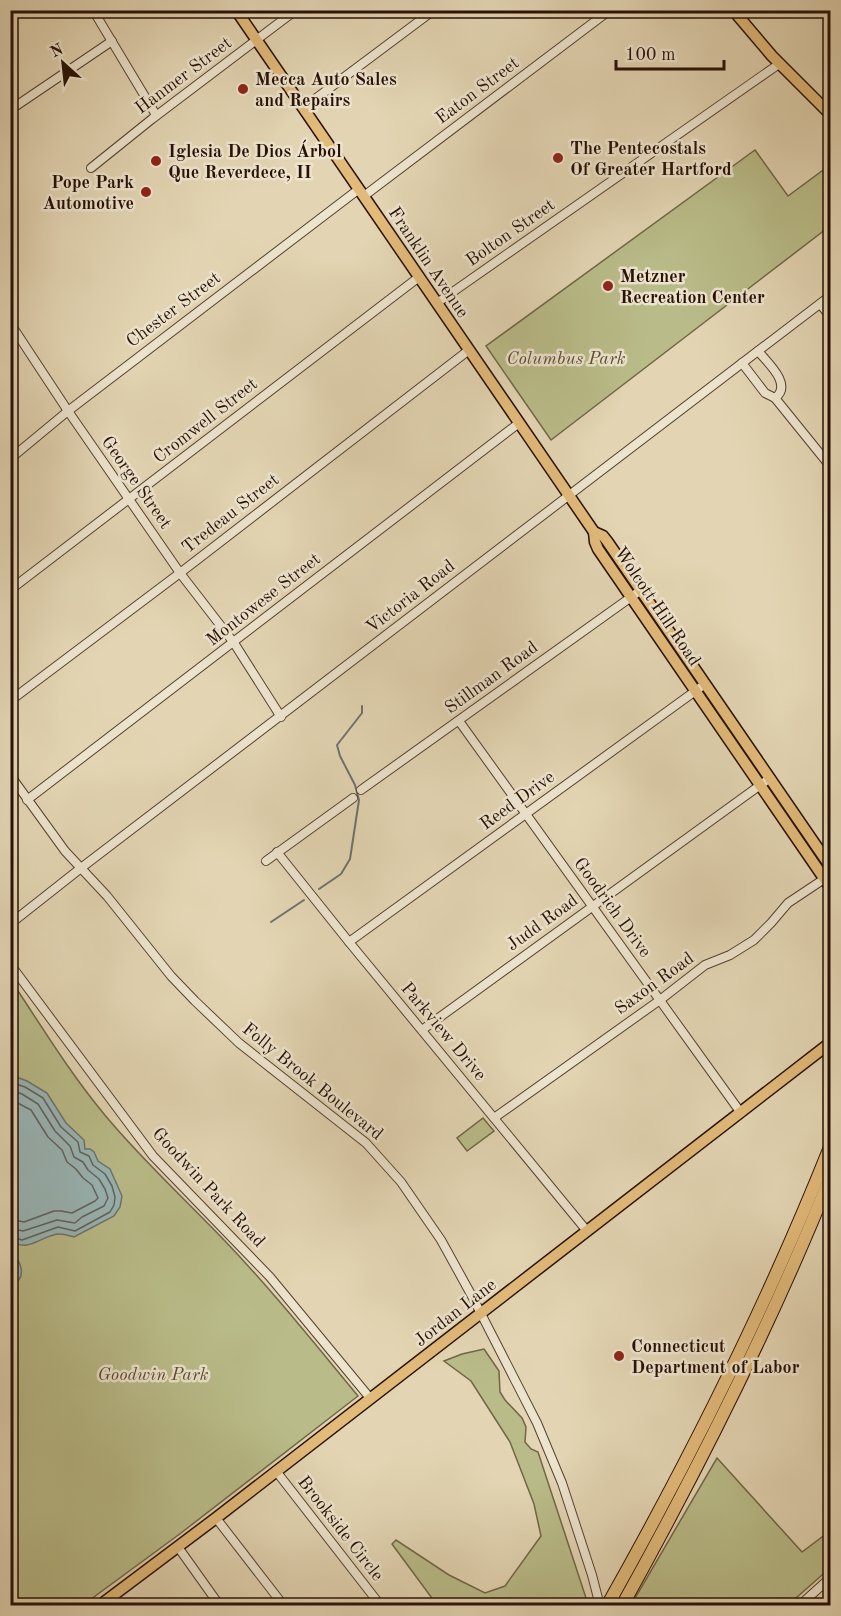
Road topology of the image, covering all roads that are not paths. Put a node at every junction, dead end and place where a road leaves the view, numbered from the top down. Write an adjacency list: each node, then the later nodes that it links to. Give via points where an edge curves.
1 (93, 10): 8 (street)
2 (236, 10): 7 (main road, Franklin Avenue)
3 (296, 10): 7 (street, Hanmer Street)
4 (434, 10): 10 (street)
5 (610, 10): 15 (street, Eaton Street)
6 (733, 10): 9 (main road)
7 (257, 40): 10 (main road, Franklin Avenue); 13 (street, Hanmer Street)
8 (112, 41): 11 (street); 13 (street)
9 (779, 64): 12 (main road); 18 (street, Bolton Street)
10 (303, 108): 15 (main road, Franklin Avenue)
11 (10, 110)
12 (831, 114)
13 (156, 115): 14 (street, Hanmer Street)
14 (91, 168)
15 (361, 193): 16 (main road, Franklin Avenue); 26 (street, Chester Street)
16 (419, 277): 18 (main road, Franklin Avenue); 31 (street, Cromwell Street)
17 (831, 296): 19 (street, Victoria Road)
18 (437, 303): 22 (main road, Franklin Avenue)
19 (820, 304): 20 (street); 23 (street, Victoria Road)
20 (831, 316)
21 (11, 326): 26 (street, George Street)
22 (469, 350): 27 (main road, Franklin Avenue); 33 (street, Tredeau Street)
23 (758, 351): 24 (street, Victoria Road); 25 (street, via 783,386)
24 (742, 363): 25 (street, via 765,393); 30 (street, Victoria Road)
25 (775, 398): 29 (street)
26 (68, 411): 28 (street, Chester Street); 31 (street, George Street)
27 (519, 423): 30 (main road, Franklin Avenue); 37 (street, Montowese Street)
28 (10, 459)
29 (831, 466)
30 (568, 495): 32 (main road, Franklin Avenue); 41 (street, Victoria Road)
31 (130, 499): 33 (street, George Street); 34 (street, Cromwell Street)
32 (594, 532): 35 (main road, Wolcott Hill Road, via 607,541); 36 (main road, Wolcott Hill Road, via 596,545)
33 (180, 573): 37 (street, George Street); 40 (street, Tredeau Street)
34 (10, 590)
35 (640, 590): 36 (street, Stillman Road); 38 (main road, Wolcott Hill Road)
36 (631, 597): 39 (main road, Wolcott Hill Road); 42 (street, Stillman Road)
37 (234, 643): 41 (street, George Street); 48 (street, Montowese Street)
38 (705, 684): 39 (street, Reed Drive); 44 (main road, Wolcott Hill Road)
39 (695, 690): 45 (main road, Wolcott Hill Road); 49 (street, Reed Drive)
40 (10, 701)
41 (281, 717): 53 (street, Victoria Road)
42 (459, 721): 46 (street, Stillman Road); 49 (street, Goodrich Drive)
43 (10, 775): 48 (street, Folly Brook Boulevard)
44 (770, 778): 45 (street, Judd Road); 52 (main road, Wolcott Hill Road)
45 (760, 785): 54 (main road, Wolcott Hill Road); 55 (street, Judd Road)
46 (361, 790)
47 (353, 798): 50 (street)
48 (27, 800): 53 (street, Folly Brook Boulevard)
49 (526, 814): 55 (street, Goodrich Drive); 57 (street, Reed Drive)
50 (277, 852): 51 (street); 57 (street, Parkview Drive)
51 (266, 861)
52 (831, 867)
53 (81, 868): 56 (street, Victoria Road); 67 (street, Folly Brook Boulevard, via 207,1014 366,1143 401,1182 441,1240)
54 (829, 881): 59 (street, Saxon Road, via 788,903 754,940 705,965)
55 (591, 907): 59 (street, Goodrich Drive); 60 (street, Judd Road)
56 (10, 924)
57 (349, 942): 60 (street, Parkview Drive)
58 (10, 964): 68 (street, Goodwin Park Road, via 153,1156 270,1277)
59 (660, 1000): 62 (street, Goodrich Drive); 63 (street, Saxon Road)
60 (422, 1030): 63 (street, Parkview Drive)
61 (831, 1043): 62 (main road, Jordan Lane)
62 (741, 1113): 66 (main road, Jordan Lane)
63 (494, 1118): 66 (street, Parkview Drive)
64 (831, 1147): 77 (highway, via 724,1385)
65 (831, 1178): 77 (highway, via 779,1298 678,1504)
66 (587, 1231): 67 (main road, Jordan Lane)
67 (480, 1313): 68 (main road, Jordan Lane); 77 (street, Folly Brook Boulevard, via 549,1449 592,1575)
68 (370, 1398): 69 (main road, Jordan Lane)
69 (276, 1471): 70 (main road, Jordan Lane); 76 (street, Brookside Circle)
70 (216, 1518): 71 (main road, Jordan Lane); 75 (street)
71 (177, 1547): 73 (main road, Jordan Lane); 74 (street)
72 (831, 1578): 78 (street)
73 (99, 1605)
74 (220, 1605)
75 (284, 1605)
76 (381, 1605)
77 (610, 1605)
78 (799, 1605)

